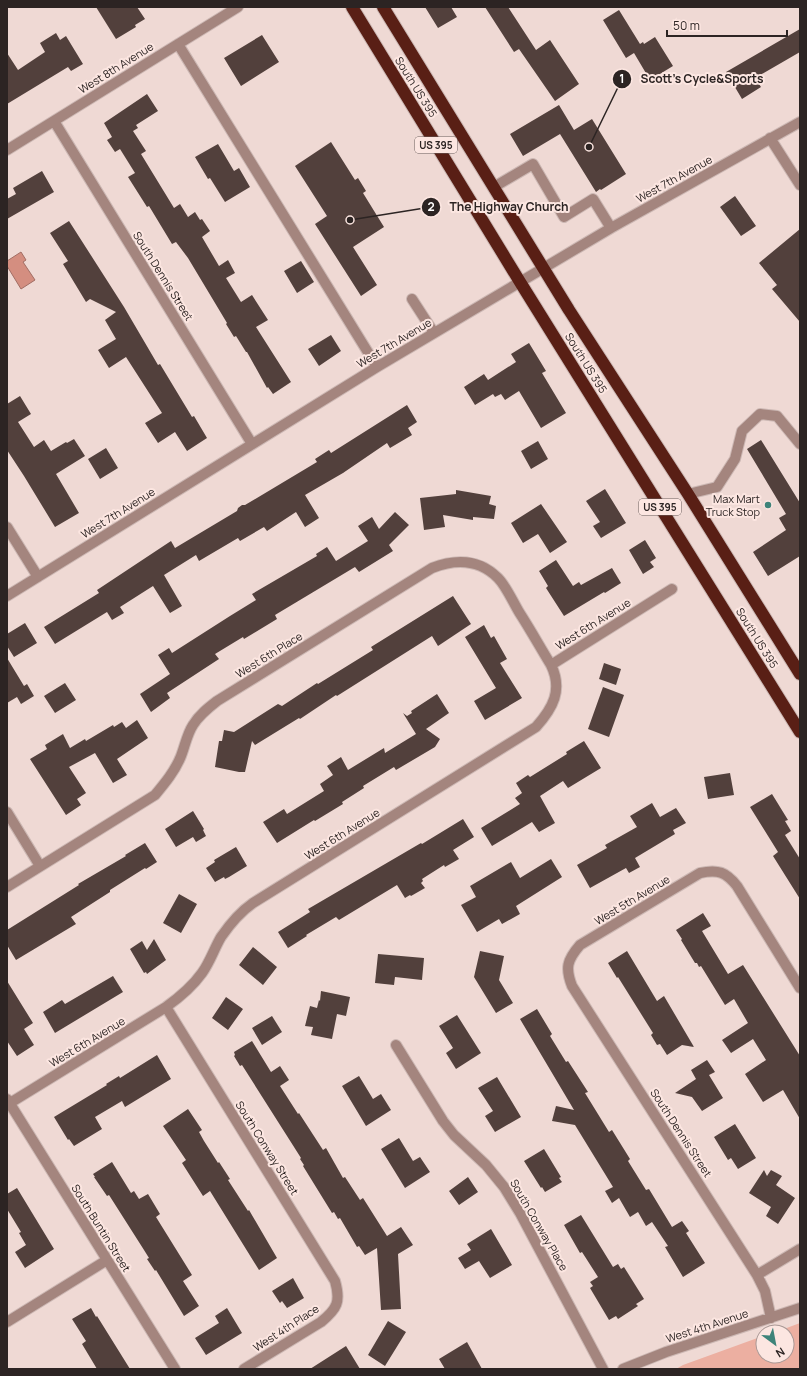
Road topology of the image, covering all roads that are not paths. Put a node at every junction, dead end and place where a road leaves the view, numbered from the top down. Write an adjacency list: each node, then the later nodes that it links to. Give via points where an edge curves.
1 (238, 7): 4 (street, West 8th Avenue)
2 (352, 7): 13 (highway, South US 395 / US 395)
3 (383, 7): 10 (highway, South US 395 / US 395)
4 (178, 44): 5 (street, West 8th Avenue); 16 (street)
5 (54, 121): 8 (street, West 8th Avenue); 17 (street, South Dennis Street)
6 (800, 122): 7 (street, West 7th Avenue)
7 (770, 138): 9 (street); 11 (street, West 7th Avenue)
8 (7, 150)
9 (800, 185)
10 (494, 187): 11 (street, via 533,164 564,216 593,199); 12 (highway, South US 395 / US 395)
11 (611, 228): 12 (street, West 7th Avenue)
12 (544, 268): 13 (street, West 7th Avenue); 19 (highway, South US 395 / US 395)
13 (520, 282): 15 (street, West 7th Avenue); 26 (highway, South US 395 / US 395)
14 (412, 299): 15 (street)
15 (434, 333): 16 (street, West 7th Avenue)
16 (377, 367): 17 (street, West 7th Avenue)
17 (252, 444): 21 (street, West 7th Avenue)
18 (800, 444): 19 (street, via 777,416 760,414 742,431 735,458 717,487)
19 (688, 494): 25 (highway, South US 395 / US 395)
20 (7, 527): 21 (street)
21 (38, 577): 23 (street, West 7th Avenue)
22 (672, 589): 24 (street, West 6th Avenue)
23 (7, 596)
24 (551, 665): 28 (street, West 6th Place, via 499,578 479,565 467,562 443,564 432,568 217,701 203,712 193,725 173,772 155,795); 32 (street, West 6th Avenue, via 556,674 555,696 551,708 536,728 247,907 222,937 194,985)
25 (800, 674)
26 (800, 732)
27 (7, 812): 28 (street)
28 (40, 866): 29 (street, West 6th Place)
29 (7, 887)
30 (568, 963): 31 (street, West 5th Avenue, via 580,945 700,873 717,871 729,876 737,886); 37 (street, South Dennis Street, via 568,976 572,986)
31 (800, 988)
32 (166, 1007): 34 (street, West 6th Avenue); 38 (street, South Conway Street, via 335,1281 338,1292)
33 (396, 1045): 45 (street, South Conway Place, via 443,1121 504,1186)
34 (8, 1100): 36 (street, South Buntin Street)
35 (800, 1248): 37 (street)
36 (107, 1260): 41 (street); 43 (street, South Buntin Street)
37 (757, 1275): 40 (street, South Dennis Street)
38 (337, 1305): 44 (street, West 4th Place, via 320,1322)
39 (800, 1308): 40 (street, West 4th Avenue)
40 (771, 1318): 42 (street, West 4th Avenue, via 666,1352)
41 (7, 1322)
42 (644, 1365): 46 (street, West 4th Avenue)
43 (175, 1369)
44 (244, 1369)
45 (603, 1369)
46 (623, 1369)

